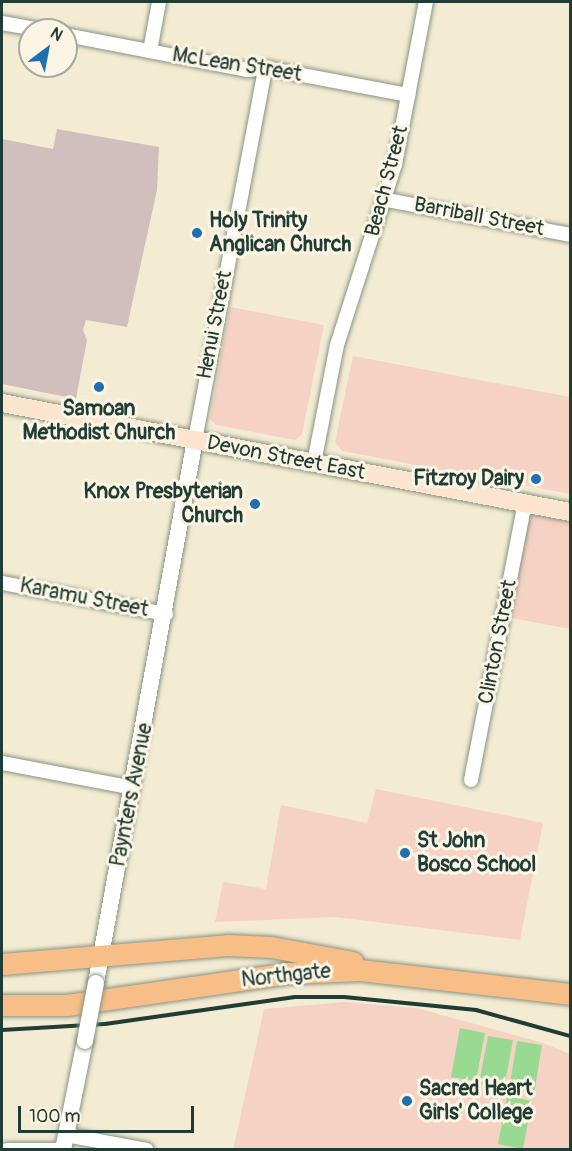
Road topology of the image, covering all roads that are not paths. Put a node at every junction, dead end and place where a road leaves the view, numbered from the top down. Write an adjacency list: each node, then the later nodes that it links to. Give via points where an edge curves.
1 (159, 2): 6 (street)
2 (426, 2): 8 (street, Beach Street)
3 (2, 23): 4 (street)
4 (18, 26)
5 (78, 37): 6 (street, McLean Street)
6 (150, 51): 7 (street, McLean Street, via 247,70)
7 (265, 69): 8 (street, McLean Street); 12 (street, Henui Street)
8 (408, 95): 9 (street, Beach Street)
9 (387, 200): 10 (street, Barriball Street); 13 (street, Beach Street, via 337,345)
10 (570, 235)
11 (2, 404): 12 (main road, Devon Street East)
12 (195, 440): 13 (main road, Devon Street East); 17 (street, Paynters Avenue)
13 (314, 463): 14 (main road, Devon Street East)
14 (525, 503): 15 (main road, Devon Street East); 19 (street, Clinton Street)
15 (570, 512)
16 (2, 583): 17 (street, Karamu Street)
17 (166, 614): 20 (street, Paynters Avenue)
18 (2, 763): 20 (street)
19 (471, 780)
20 (133, 788): 21 (street, Paynters Avenue)
21 (102, 953): 22 (highway); 23 (highway, via 249,946 309,953); 26 (street, Paynters Avenue, bridge)
22 (2, 964)
23 (395, 972): 24 (highway, Northgate); 25 (highway, Northgate, via 290,973 67,1005)
24 (570, 994)
25 (2, 1005)
26 (64, 1145): 27 (street); 28 (street)
27 (7, 1149)
28 (147, 1149)

